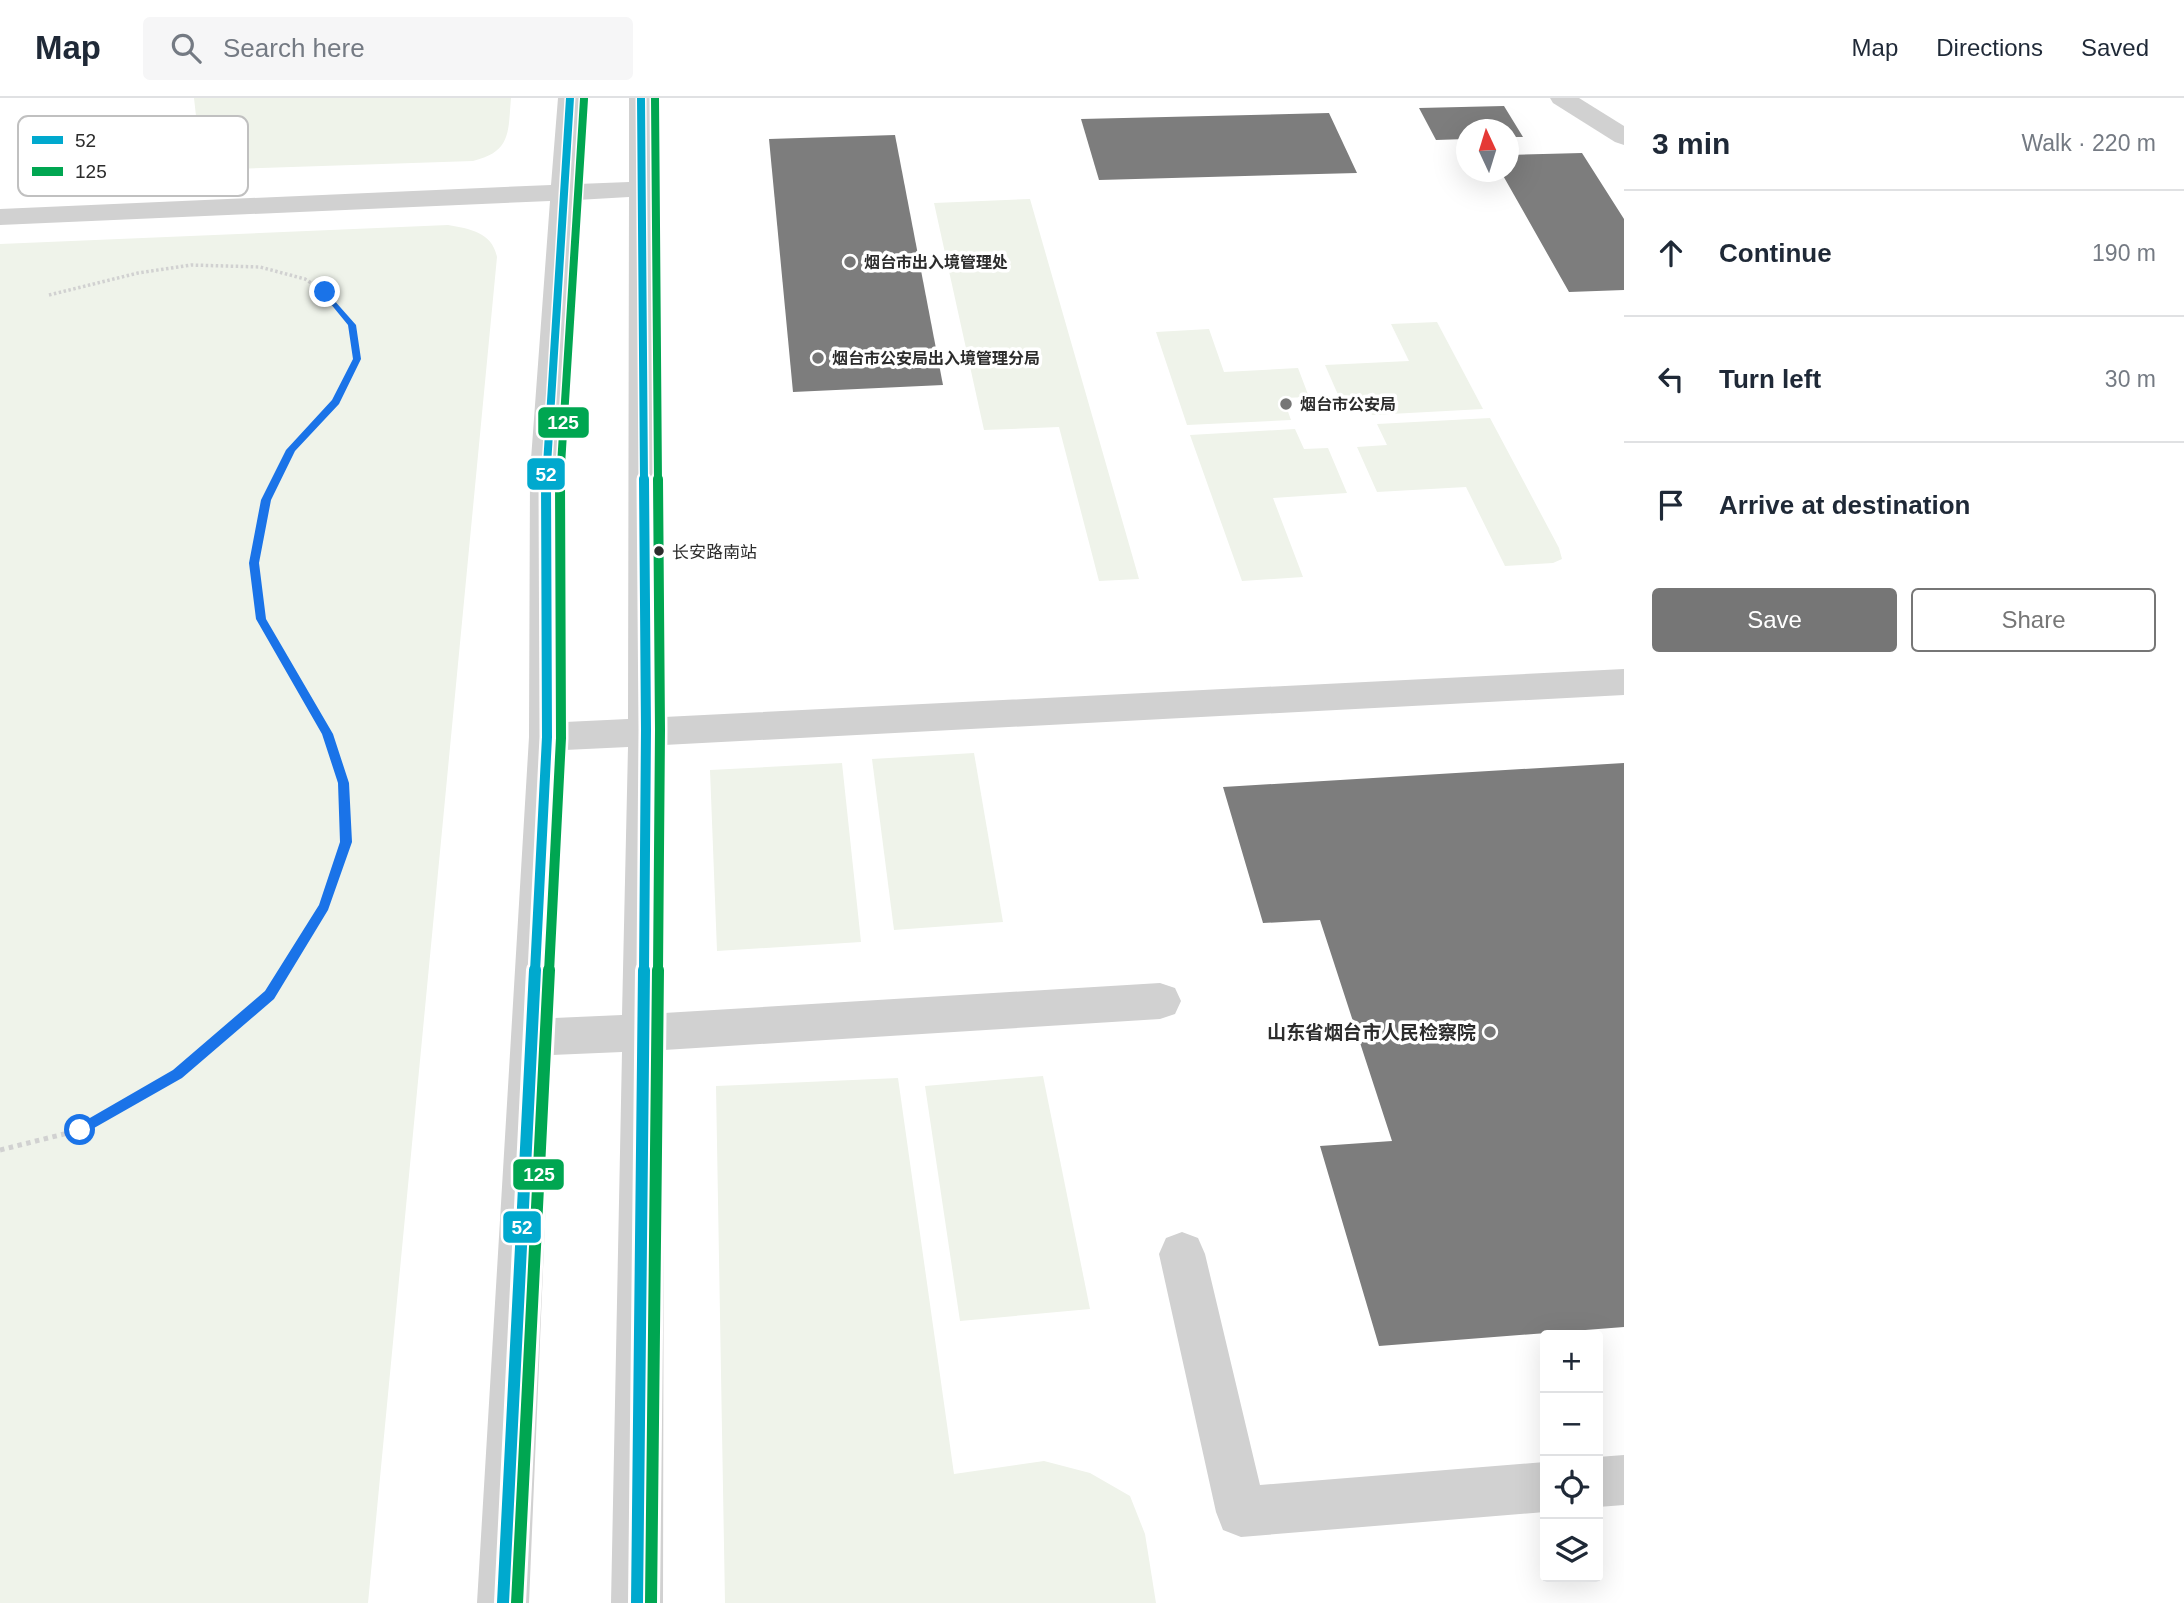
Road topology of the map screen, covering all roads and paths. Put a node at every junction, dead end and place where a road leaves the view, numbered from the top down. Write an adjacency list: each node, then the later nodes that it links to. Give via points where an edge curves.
1 (570, 98): 6 (street)
2 (641, 98): 5 (street)
3 (1562, 98): 4 (street)
4 (1624, 136)
5 (642, 189): 6 (street); 10 (street)
6 (566, 192): 7 (street); 11 (street, via 546,474)
7 (0, 217)
8 (49, 295): 15 (path, via 191,265 260,267 305,279 325,292 352,325 357,359 336,402 291,450 266,500 254,563 261,619 328,734 343,783 346,842 324,906 270,995 167,1080 80,1130)
9 (1624, 682): 10 (street)
10 (646, 730): 11 (street); 13 (street)
11 (547, 737): 14 (street)
12 (1160, 1000): 13 (street)
13 (644, 1033): 14 (street); 21 (street)
14 (533, 1037): 20 (street)
15 (0, 1150)
16 (1182, 1254): 19 (street, via 1241,1512)
17 (1624, 1480): 18 (street)
18 (1603, 1482)
19 (1540, 1487)
20 (503, 1603)
21 (637, 1603)

